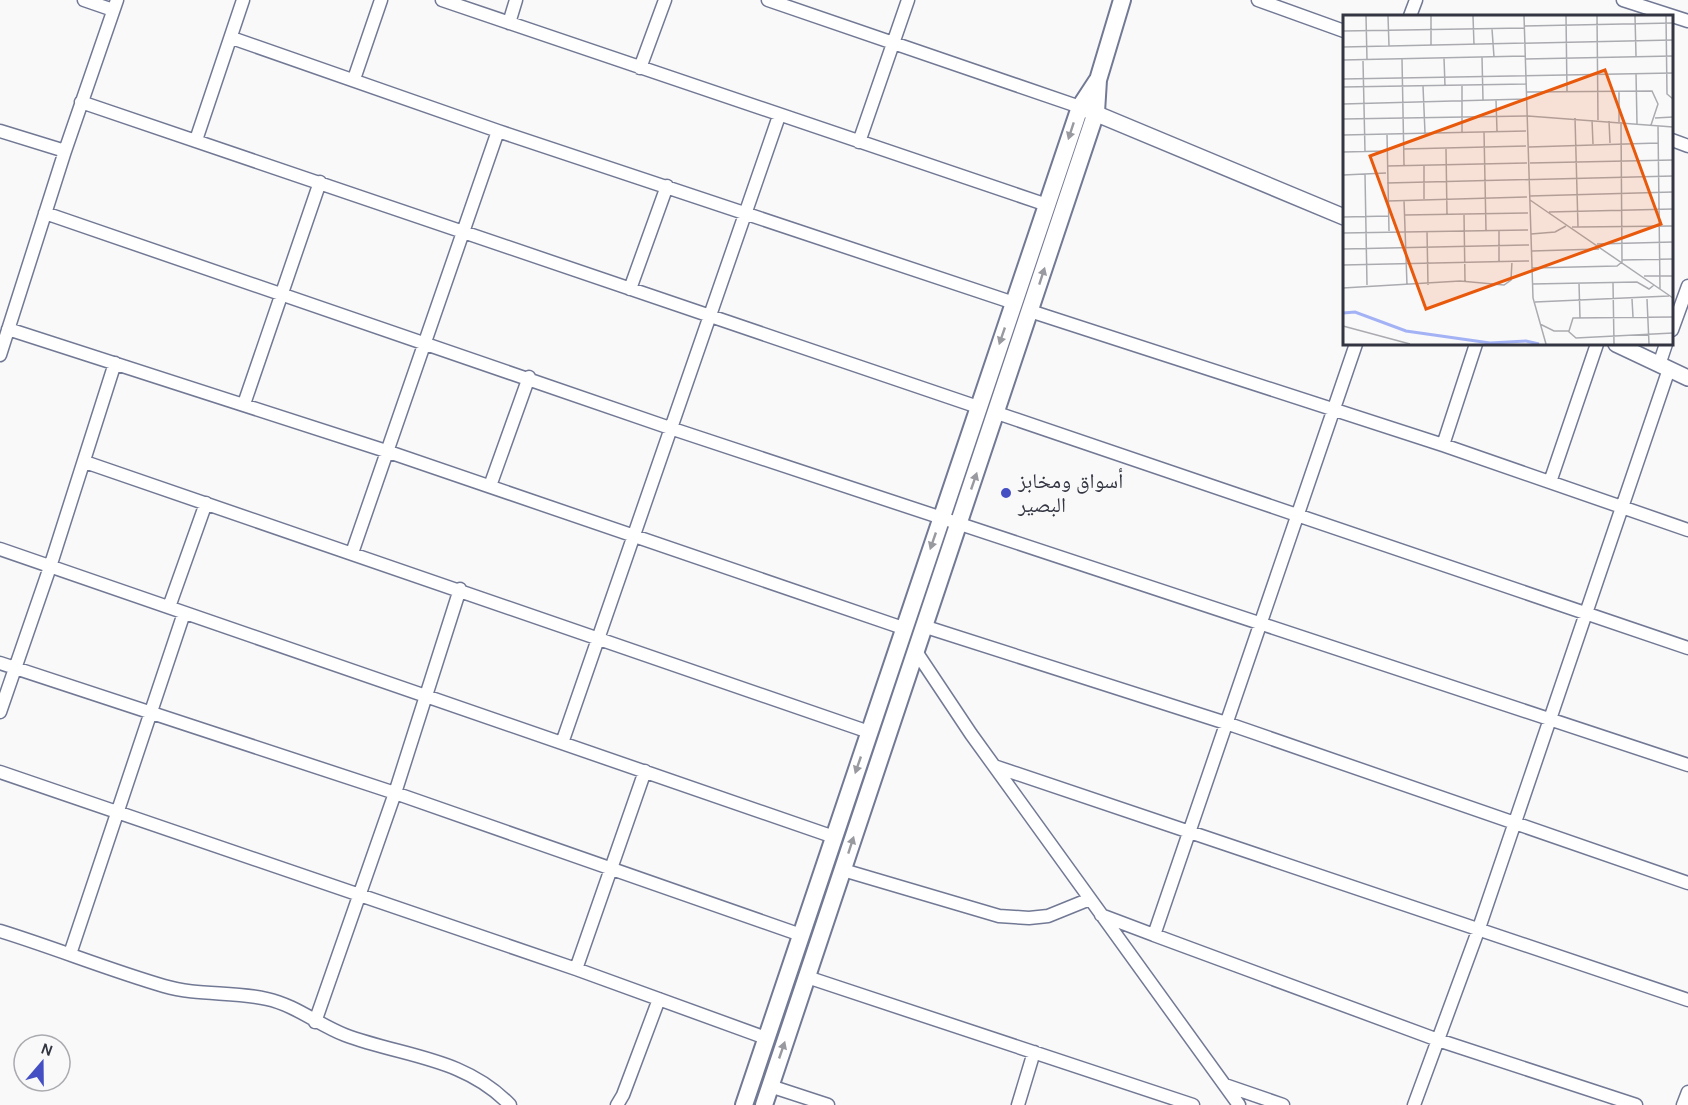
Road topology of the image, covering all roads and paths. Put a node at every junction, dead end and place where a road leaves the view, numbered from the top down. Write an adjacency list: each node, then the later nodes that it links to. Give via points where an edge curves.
1 (84, 0): 13 (street)
2 (243, 0): 21 (street)
3 (381, 0): 24 (street)
4 (442, 0): 19 (street)
5 (516, 0): 19 (street)
6 (665, 0): 23 (street)
7 (768, 0): 22 (street)
8 (908, 0): 22 (street)
9 (1120, 0): 26 (main road)
10 (1258, 0): 20 (street)
11 (1416, 0): 15 (street)
12 (1623, 0): 14 (street)
13 (115, 5): 25 (street)
14 (1640, 7): 16 (street)
15 (1410, 15)
16 (1667, 15)
17 (1673, 17): 18 (street)
18 (1688, 21)
19 (509, 23): 23 (street)
20 (1343, 32)
21 (231, 38): 24 (street); 30 (street)
22 (893, 43): 26 (street); 32 (street)
23 (640, 68): 27 (street)
24 (354, 79): 29 (street)
25 (81, 102): 30 (street); 34 (street)
26 (1088, 109): 37 (main road, one-way to 37); 40 (street); 46 (main road, one-way to 26)
27 (779, 116): 32 (street); 39 (street)
28 (0, 131): 34 (street)
29 (498, 131): 36 (street); 41 (street)
30 (196, 140): 35 (street)
31 (1673, 141): 33 (street)
32 (859, 142): 37 (street)
33 (1688, 146)
34 (65, 151): 38 (street)
35 (320, 182): 41 (street); 44 (street)
36 (666, 186): 39 (street); 43 (street)
37 (1047, 205): 45 (main road)
38 (45, 213): 44 (street); 49 (street)
39 (746, 213): 45 (street); 47 (street)
40 (1343, 217)
41 (463, 233): 43 (street); 50 (street)
42 (1688, 286): 48 (street)
43 (630, 290): 47 (street)
44 (280, 294): 50 (street); 61 (street)
45 (1014, 303): 62 (main road, one-way to 62)
46 (1030, 311): 63 (street); 64 (main road)
47 (708, 317): 62 (street); 65 (street)
48 (1673, 325)
49 (8, 329): 56 (street); 57 (street)
50 (425, 342): 59 (street); 67 (street)
51 (1356, 345): 63 (street)
52 (1476, 345): 66 (street)
53 (1597, 345): 69 (street)
54 (1618, 345): 58 (street)
55 (1666, 345): 58 (street)
56 (0, 356)
57 (115, 363): 61 (street); 68 (street)
58 (1664, 367): 60 (street); 72 (street)
59 (529, 377): 65 (street); 70 (street)
60 (1688, 378)
61 (244, 404): 67 (street)
62 (978, 406): 73 (main road)
63 (1334, 409): 66 (street); 74 (street)
64 (996, 413): 74 (street); 75 (main road, one-way to 64)
65 (670, 428): 73 (street); 77 (street)
66 (1443, 445): 69 (street)
67 (386, 451): 70 (street); 79 (street)
68 (85, 462): 71 (street); 80 (street)
69 (1550, 482): 72 (street)
70 (490, 486): 77 (street)
71 (206, 503): 79 (street); 82 (street)
72 (1622, 507): 76 (street); 84 (street)
73 (941, 517): 75 (street); 87 (main road, one-way to 87)
74 (1298, 517): 84 (street); 85 (street)
75 (959, 523): 85 (street); 86 (main road)
76 (1688, 530)
77 (633, 535): 87 (street); 88 (street)
78 (0, 549): 80 (street)
79 (352, 553): 81 (street)
80 (50, 567): 82 (street); 92 (street)
81 (460, 590): 88 (street); 93 (street)
82 (169, 607): 83 (street)
83 (184, 613): 93 (street); 95 (street)
84 (1586, 614): 89 (street); 96 (street)
85 (1261, 622): 96 (street); 97 (street)
86 (923, 626): 90 (main road); 97 (street)
87 (903, 628): 98 (main road)
88 (597, 636): 98 (street); 99 (street)
89 (1688, 648)
90 (915, 650): 101 (street); 110 (main road, one-way to 90)
91 (0, 663): 92 (street)
92 (15, 668): 94 (street); 95 (street)
93 (427, 697): 99 (street); 104 (street)
94 (0, 712)
95 (150, 712): 104 (street); 105 (street)
96 (1550, 718): 100 (street); 106 (street)
97 (1226, 723): 106 (street); 107 (street)
98 (869, 732): 108 (main road, one-way to 108)
99 (562, 743): 102 (street)
100 (1688, 765)
101 (993, 766): 107 (street); 113 (street)
102 (645, 771): 108 (street); 109 (street)
103 (0, 772): 105 (street)
104 (395, 793): 109 (street); 112 (street)
105 (116, 813): 112 (street); 119 (street)
106 (1514, 824): 111 (street); 116 (street)
107 (1188, 831): 116 (street); 118 (street)
108 (834, 837): 117 (main road)
109 (612, 869): 117 (street); 120 (street)
110 (843, 870): 113 (street, via 999,916 1048,916); 121 (main road)
111 (1688, 883)
112 (360, 897): 120 (street); 124 (street)
113 (1090, 899): 114 (street)
114 (1101, 915): 118 (street); 128 (street)
115 (0, 931): 119 (street)
116 (1478, 931): 123 (street); 126 (street)
117 (801, 935): 125 (main road)
118 (1154, 935): 126 (street)
119 (70, 954): 124 (street, via 163,986 284,1003)
120 (576, 969): 122 (street)
121 (807, 977): 127 (street); 129 (main road, one-way to 121)
122 (659, 999): 125 (street); 132 (street)
123 (1688, 1000)
124 (315, 1022): 131 (street, via 390,1050 458,1068)
125 (766, 1038): 133 (main road)
126 (1438, 1040): 140 (street); 141 (street)
127 (1034, 1052): 136 (street); 137 (street)
128 (1225, 1085): 138 (street); 139 (street)
129 (770, 1086): 134 (main road); 135 (street)
130 (1688, 1092): 142 (street)
131 (510, 1105)
132 (616, 1105)
133 (744, 1105)
134 (764, 1105)
135 (828, 1105)
136 (1018, 1105)
137 (1193, 1105)
138 (1239, 1105)
139 (1283, 1105)
140 (1414, 1105)
141 (1636, 1105)
142 (1683, 1105)

